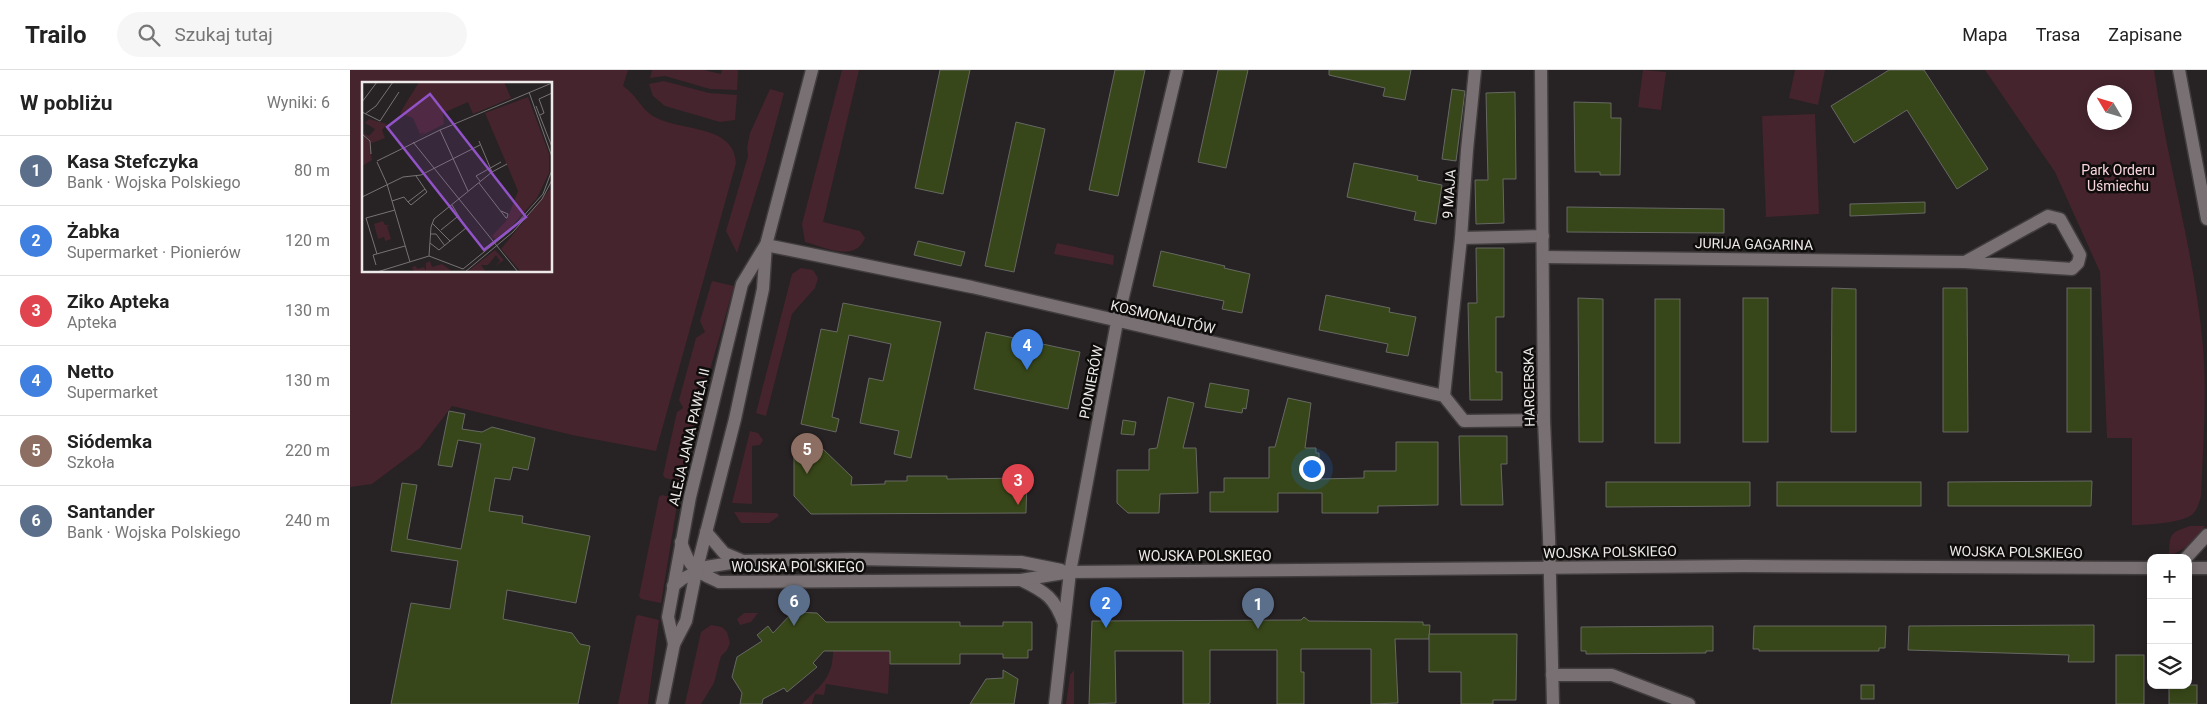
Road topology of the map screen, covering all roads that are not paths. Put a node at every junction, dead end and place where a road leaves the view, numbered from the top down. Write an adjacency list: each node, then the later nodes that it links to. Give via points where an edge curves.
1 (812, 70): 9 (street, ALEJA JANA PAWŁA II)
2 (1177, 70): 12 (street, PIONIERÓW)
3 (1475, 70): 8 (street, 9 MAJA)
4 (1541, 70): 7 (street, HARCERSKA)
5 (2179, 70): 6 (street)
6 (2207, 219)
7 (1543, 236): 8 (street, 9 MAJA); 10 (street, HARCERSKA)
8 (1461, 238): 13 (street)
9 (766, 245): 12 (street, KOSMONAUTÓW, via 972,287); 15 (street, ALEJA JANA PAWŁA II, via 763,289); 17 (street, ALEJA JANA PAWŁA II, via 742,284)
10 (1543, 257): 11 (street, JURIJA GAGARINA); 14 (street, HARCERSKA)
11 (1965, 262): 11 (street, JURIJA GAGARINA, via 2048,216 2060,219 2080,255 2072,269)
12 (1118, 322): 13 (street, KOSMONAUTÓW); 25 (street, PIONIERÓW)
13 (1444, 396): 14 (street, via 1464,421)
14 (1544, 420): 20 (street, HARCERSKA)
15 (706, 532): 19 (street, WOJSKA POLSKIEGO, via 724,553); 24 (street, ALEJA JANA PAWŁA II)
16 (2207, 535): 18 (street)
17 (681, 542): 24 (street, via 687,560); 27 (street, ALEJA JANA PAWŁA II)
18 (2190, 554)
19 (744, 561): 24 (street, WOJSKA POLSKIEGO, via 710,566); 25 (street, WOJSKA POLSKIEGO, via 1021,562)
20 (1550, 568): 21 (street, WOJSKA POLSKIEGO); 25 (street, WOJSKA POLSKIEGO); 30 (street, HARCERSKA)
21 (2147, 568)
22 (2192, 568): 23 (street)
23 (2207, 568)
24 (696, 572): 26 (street, WOJSKA POLSKIEGO, via 719,582); 27 (street, WOJSKA POLSKIEGO); 29 (street, ALEJA JANA PAWŁA II, via 686,621)
25 (1070, 572): 26 (street, WOJSKA POLSKIEGO); 28 (street, PIONIERÓW)
26 (1022, 580): 28 (street, via 1053,600)
27 (673, 586): 29 (street, ALEJA JANA PAWŁA II, via 668,617)
28 (1065, 629): 32 (street, PIONIERÓW)
29 (674, 644): 31 (street, ALEJA JANA PAWŁA II)
30 (1552, 675): 33 (street, HARCERSKA); 34 (street, via 1612,674)
31 (662, 704)
32 (1055, 704)
33 (1553, 704)
34 (1689, 704)

